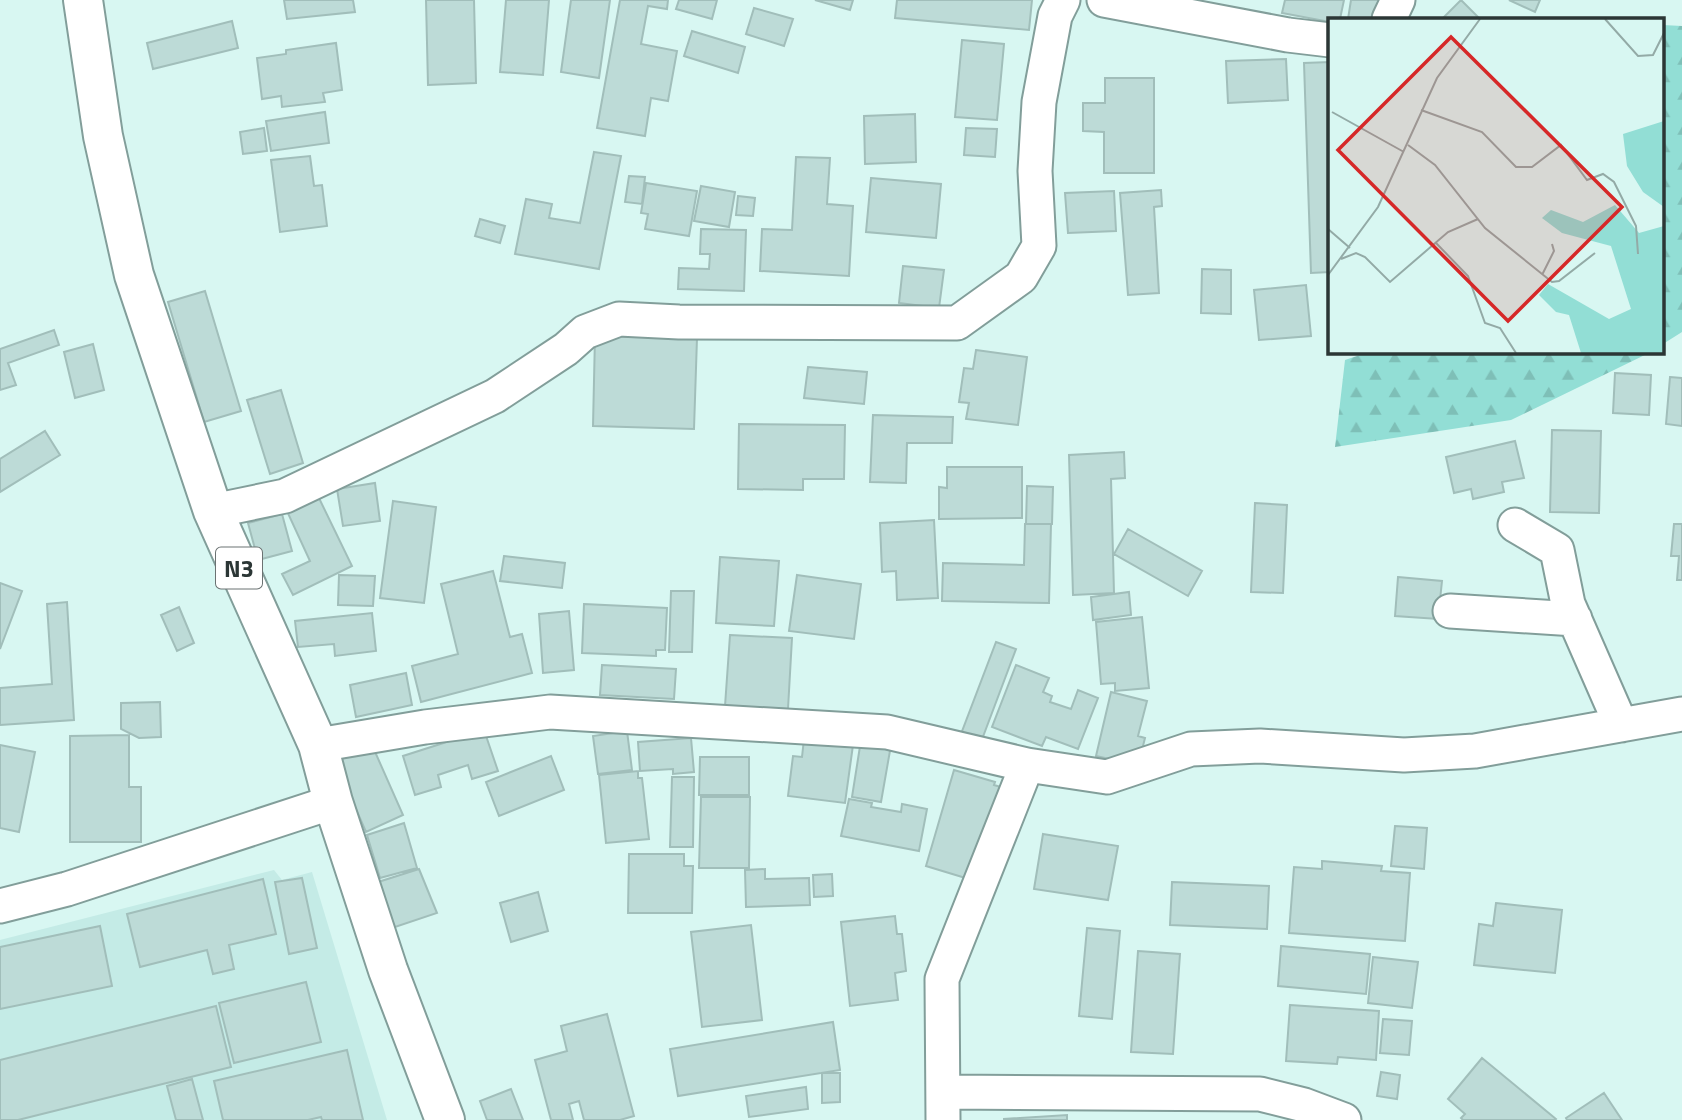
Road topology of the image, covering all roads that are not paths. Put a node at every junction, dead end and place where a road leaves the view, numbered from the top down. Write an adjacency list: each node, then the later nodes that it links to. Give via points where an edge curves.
1 (83, 0): 7 (main road, N3, via 103,136 134,275)
2 (1063, 0): 7 (street, via 1055,16 1040,102 1035,171 1039,246 1021,277 957,323 619,319 585,332 495,396 458,414 285,496)
3 (1104, 0): 6 (street)
4 (1398, 0): 5 (street)
5 (1389, 18)
6 (1328, 40)
7 (214, 511): 13 (main road, N3)
8 (1515, 525): 10 (street, via 1557,550)
9 (1450, 611): 10 (street)
10 (1575, 619): 12 (street)
11 (1682, 714): 12 (street)
12 (1621, 725): 14 (street, via 1463,752 1404,755 1260,746 1191,749 1107,777)
13 (318, 745): 14 (street, via 550,712 887,732); 15 (main road, N3)
14 (1027, 765): 17 (street, via 942,979)
15 (333, 802): 16 (street, via 67,889); 18 (main road, N3, via 388,970)
16 (0, 906)
17 (943, 1106): 19 (street, via 1260,1094)
18 (445, 1120)
19 (1344, 1120)

